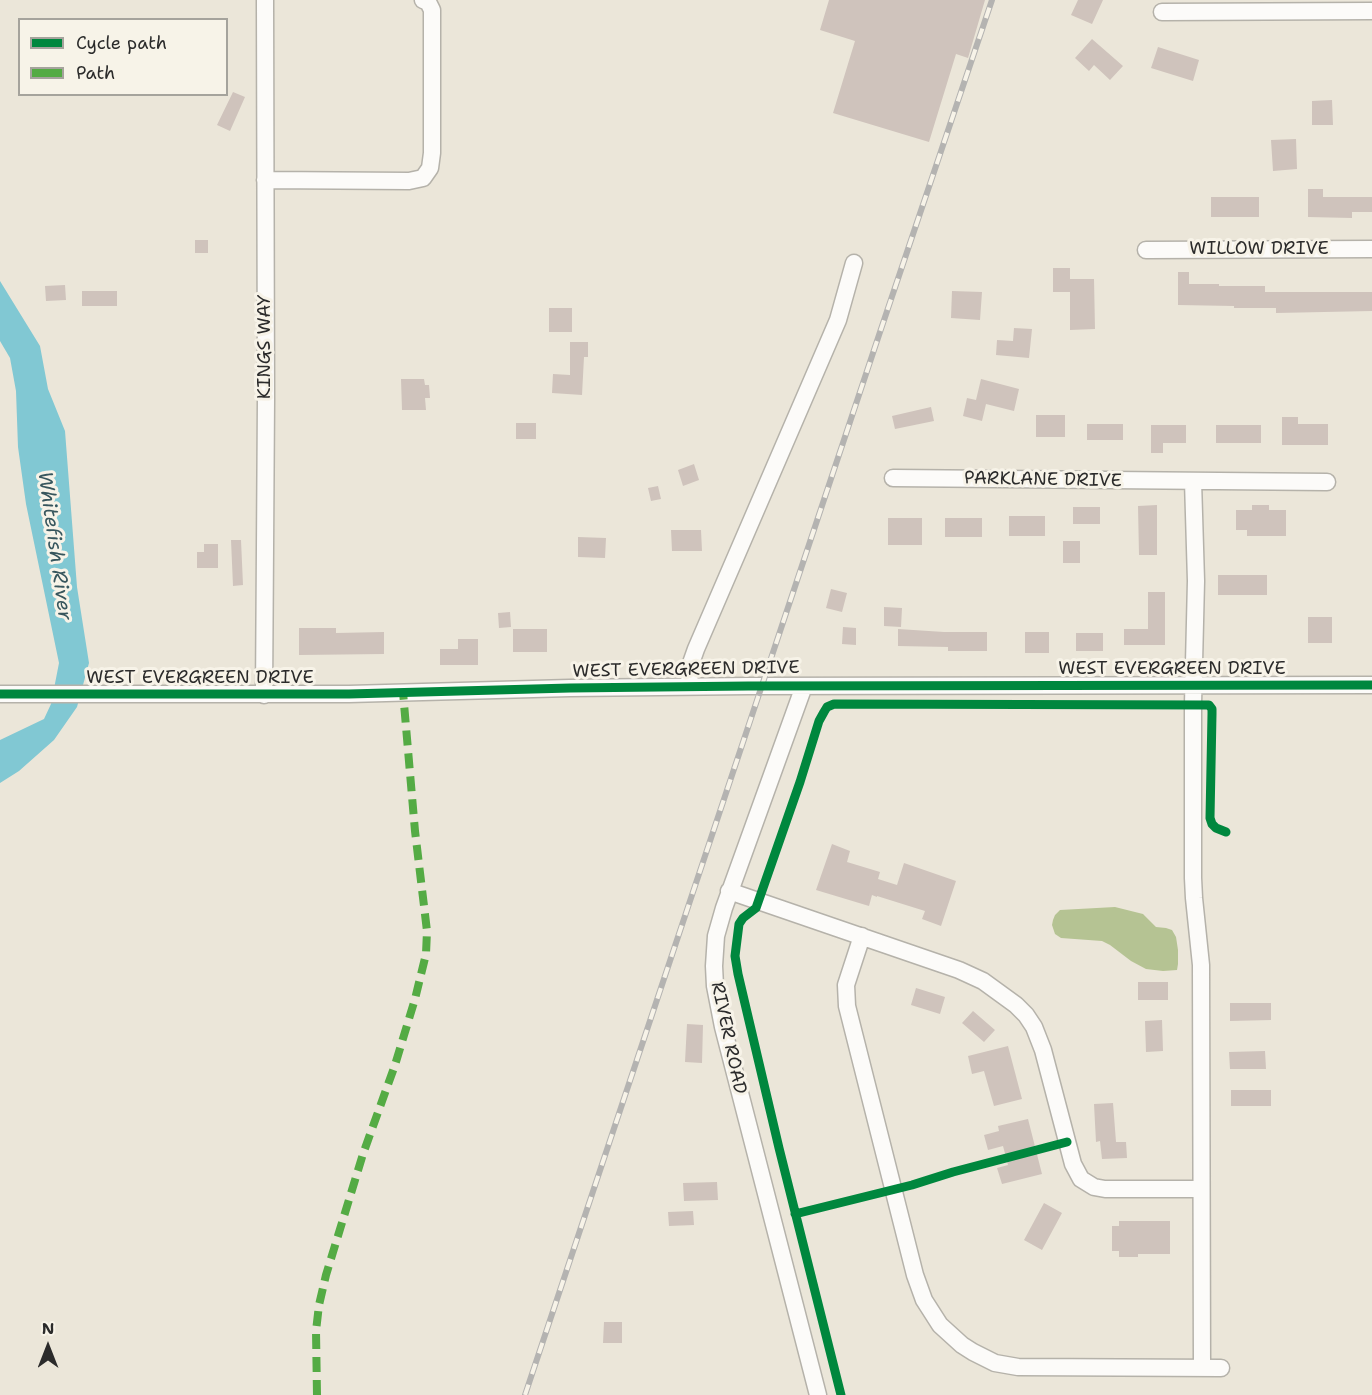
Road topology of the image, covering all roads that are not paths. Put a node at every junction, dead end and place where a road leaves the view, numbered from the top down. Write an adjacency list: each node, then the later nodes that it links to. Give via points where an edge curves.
1 (265, 0): 5 (street, KINGS WAY)
2 (423, 0): 5 (street, via 432,10 432,153 430,168 423,178 409,182)
3 (1372, 11): 4 (street)
4 (1162, 12)
5 (265, 180): 17 (street, KINGS WAY)
6 (1372, 249): 7 (street, WILLOW DRIVE)
7 (1146, 250)
8 (854, 263): 15 (street, via 838,320 696,649)
9 (893, 478): 10 (street, PARKLANE DRIVE)
10 (1193, 481): 11 (street, PARKLANE DRIVE); 12 (street)
11 (1327, 482)
12 (1193, 685): 13 (street, WEST EVERGREEN DRIVE); 14 (street, WEST EVERGREEN DRIVE); 20 (street, via 1193,878 1201,965)
13 (1372, 685)
14 (804, 686): 15 (street, WEST EVERGREEN DRIVE); 18 (street, RIVER ROAD)
15 (689, 687): 17 (street, WEST EVERGREEN DRIVE)
16 (0, 694): 17 (street, WEST EVERGREEN DRIVE)
17 (264, 695)
18 (729, 891): 19 (street); 23 (street, RIVER ROAD, via 714,952 715,986)
19 (862, 936): 20 (street, via 972,975 1026,1015 1043,1050 1072,1164 1081,1179 1105,1189); 21 (street, via 846,985 847,1006 915,1275 924,1300 940,1324 973,1352 1018,1367)
20 (1201, 1189): 21 (street)
21 (1202, 1368): 22 (street)
22 (1221, 1368)
23 (818, 1395)

